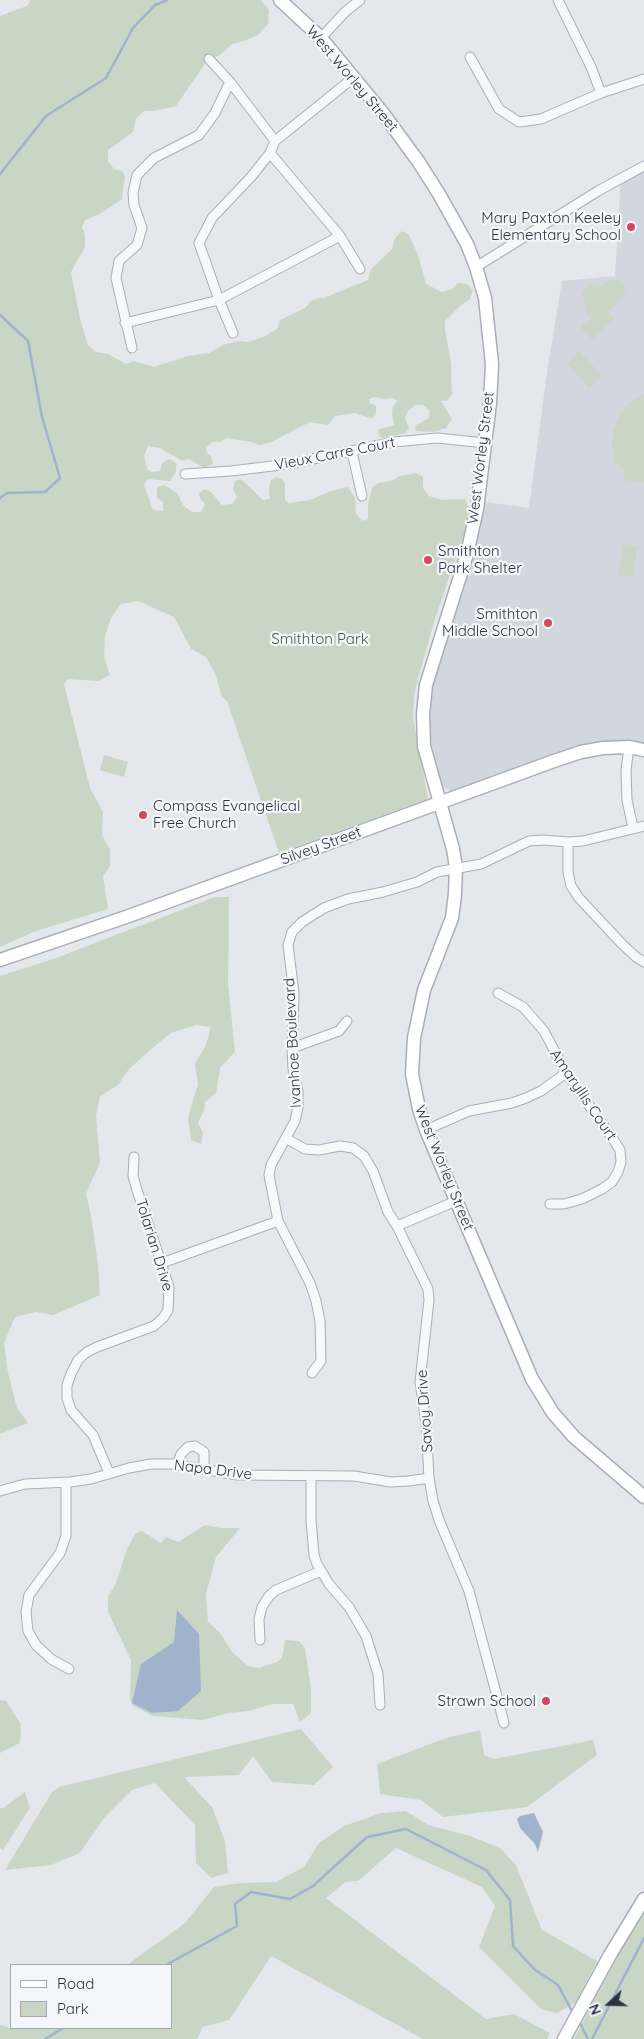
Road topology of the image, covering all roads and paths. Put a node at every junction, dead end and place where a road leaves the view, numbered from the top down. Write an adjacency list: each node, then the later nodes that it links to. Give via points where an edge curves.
1 (280, 0): 4 (street, West Worley Street)
2 (360, 0): 4 (street)
3 (558, 0): 10 (street)
4 (321, 38): 7 (street, West Worley Street)
5 (470, 57): 10 (street, via 499,109 519,122 541,118)
6 (209, 59): 9 (street)
7 (353, 78): 11 (street); 15 (street, West Worley Street, via 418,161)
8 (644, 79): 10 (street)
9 (230, 82): 11 (street); 18 (street, via 216,113 199,135 154,158 137,175 134,205 142,228 137,245 119,262 116,278)
10 (601, 93)
11 (275, 141): 12 (street)
12 (270, 153): 14 (street); 17 (street, via 212,218 199,243)
13 (644, 166): 15 (street, via 598,190)
14 (340, 236): 16 (street); 17 (street)
15 (476, 267): 21 (street, West Worley Street, via 485,298 492,364)
16 (360, 270)
17 (218, 300): 18 (street); 19 (street)
18 (125, 323): 20 (street)
19 (233, 333)
20 (132, 348)
21 (485, 443): 22 (street, Vieux Carre Court, via 437,438 394,442); 27 (street, West Worley Street, via 477,509 467,554 426,684 424,746)
22 (352, 452): 23 (street, Vieux Carre Court, via 289,464); 24 (street)
23 (185, 474)
24 (362, 496)
25 (629, 748): 26 (street, Silvey Street); 27 (street, Silvey Street, via 581,752); 29 (street, via 627,800)
26 (644, 750)
27 (440, 803): 31 (street, West Worley Street); 32 (street, Silvey Street)
28 (644, 826): 29 (street, Ivanhoe Boulevard)
29 (633, 828): 30 (street, Ivanhoe Boulevard)
30 (568, 842): 31 (street, Ivanhoe Boulevard, via 529,841 481,864); 33 (street, via 571,886 622,944)
31 (456, 867): 36 (street, Ivanhoe Boulevard, via 417,882 324,908 292,932 288,945 294,993); 38 (street, West Worley Street, via 452,918 424,990 414,1038 412,1074)
32 (0, 960)
33 (644, 962)
34 (498, 993): 37 (street, Amaryllis Court, via 532,1016 544,1031)
35 (347, 1021): 36 (street, via 338,1031)
36 (292, 1048): 39 (street, Ivanhoe Boulevard, via 298,1107)
37 (566, 1073): 38 (street, via 526,1098 469,1111); 42 (street, Amaryllis Court, via 614,1139 620,1150 621,1162 612,1182 602,1190 564,1204)
38 (426, 1130): 41 (street, West Worley Street)
39 (287, 1139): 43 (street, Ivanhoe Boulevard, via 271,1165); 44 (street, Savoy Drive, via 305,1149 340,1146 353,1148 364,1156)
40 (134, 1156): 45 (street, Tolarian Drive, via 135,1183)
41 (456, 1201): 44 (street); 54 (street, West Worley Street, via 532,1379 553,1413)
42 (550, 1204)
43 (278, 1221): 45 (street); 46 (street, Ivanhoe Boulevard, via 304,1269 316,1301 321,1361)
44 (397, 1226): 51 (street, Savoy Drive, via 428,1289 420,1382)
45 (162, 1263): 49 (street, Tolarian Drive, via 170,1298 163,1318 154,1326 87,1352 78,1360 67,1385 71,1410 93,1435)
46 (312, 1373)
47 (177, 1465): 48 (street, Napa Drive); 48 (street, via 181,1454 188,1447 196,1446 204,1452); 49 (street, Napa Drive, via 151,1464)
48 (204, 1469): 50 (street, Napa Drive, via 237,1476)
49 (109, 1473): 52 (street, Napa Drive)
50 (311, 1476): 51 (street, Napa Drive, via 354,1476 391,1482); 55 (street, via 312,1542)
51 (429, 1478): 59 (street, Savoy Drive, via 439,1520 478,1620)
52 (66, 1482): 53 (street, Napa Drive, via 25,1484); 57 (street, via 66,1536 60,1553 29,1595 26,1612 28,1631 36,1646)
53 (0, 1491)
54 (644, 1497)
55 (320, 1571): 56 (street, via 269,1596 259,1619); 58 (street, via 350,1607 366,1636 378,1674)
56 (260, 1640)
57 (68, 1669)
58 (380, 1705)
59 (504, 1723)
60 (644, 1899): 61 (street)
61 (564, 2039)

